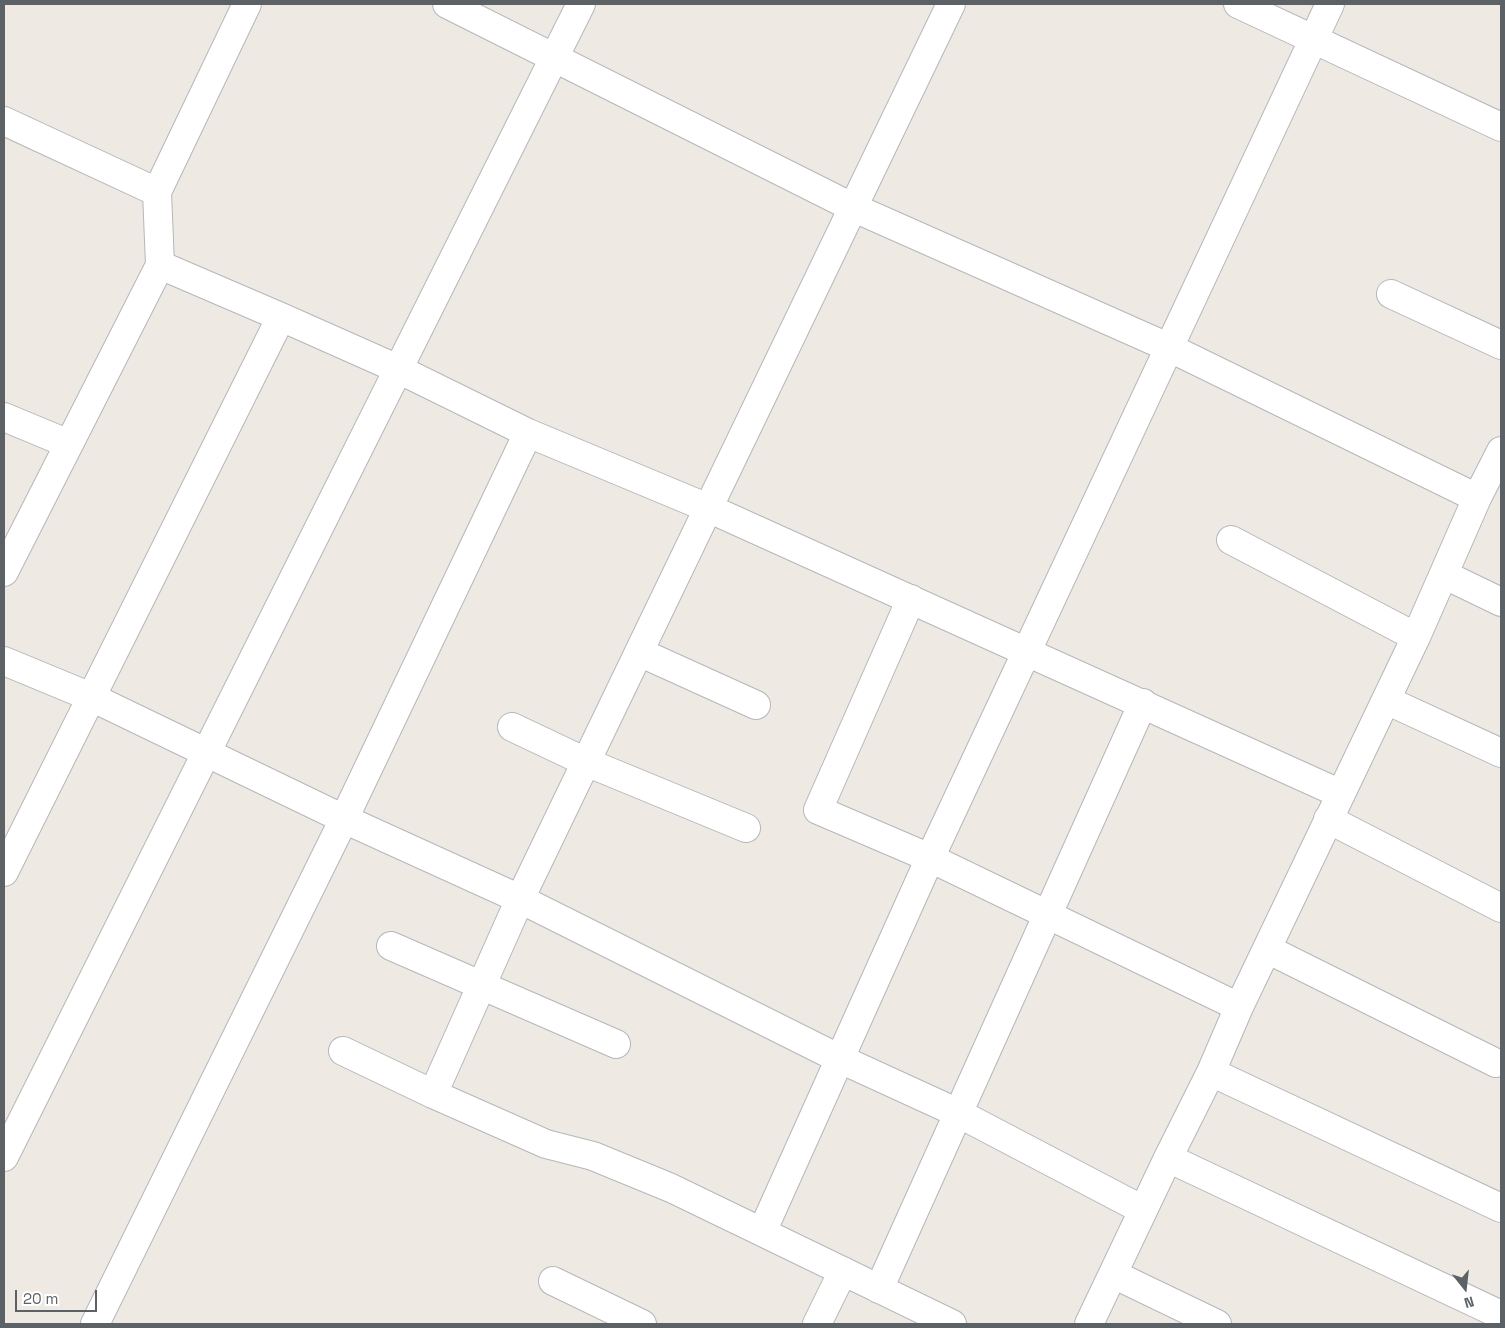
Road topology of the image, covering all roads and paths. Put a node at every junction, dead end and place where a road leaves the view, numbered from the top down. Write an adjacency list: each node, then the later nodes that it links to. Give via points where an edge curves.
1 (247, 4): 11 (street)
2 (447, 4): 8 (street)
3 (581, 4): 8 (street)
4 (952, 4): 12 (street)
5 (1238, 4): 7 (street)
6 (1330, 4): 7 (street)
7 (1313, 39): 10 (street); 17 (street)
8 (554, 57): 12 (street); 18 (street)
9 (4, 121): 11 (street)
10 (1501, 127)
11 (157, 192): 13 (street)
12 (852, 207): 17 (street); 24 (street)
13 (160, 265): 15 (street); 21 (street)
14 (1391, 294): 16 (street)
15 (281, 316): 18 (street); 34 (street)
16 (1501, 345)
17 (1170, 348): 23 (street); 31 (street)
18 (398, 369): 20 (street); 40 (street)
19 (4, 416): 21 (street)
20 (528, 433): 24 (street); 43 (street)
21 (69, 444): 26 (street)
22 (1501, 452): 23 (street)
23 (1478, 498): 27 (street)
24 (708, 508): 28 (street); 32 (street)
25 (1231, 540): 30 (street)
26 (4, 572)
27 (1445, 575): 29 (street); 30 (street)
28 (911, 600): 31 (street); 46 (street, via 818,810)
29 (1501, 602)
30 (1416, 636): 35 (street)
31 (1027, 651): 36 (street); 46 (street)
32 (639, 652): 37 (street); 41 (street)
33 (4, 661): 34 (street)
34 (91, 697): 40 (street); 47 (street)
35 (1386, 700): 39 (street); 42 (street)
36 (1143, 703): 42 (street); 50 (street)
37 (756, 705)
38 (512, 727): 41 (street)
39 (1501, 753)
40 (206, 754): 43 (street); 62 (street)
41 (586, 762): 45 (street); 48 (street)
42 (1341, 794): 44 (street)
43 (344, 819): 48 (street); 72 (street)
44 (1328, 819): 49 (street); 52 (street)
45 (746, 828)
46 (930, 858): 50 (street); 57 (street)
47 (4, 872)
48 (520, 899): 53 (street); 57 (street)
49 (1501, 908)
50 (1047, 916): 54 (street); 61 (street)
51 (391, 946): 53 (street)
52 (1267, 949): 54 (street); 58 (street)
53 (481, 986): 55 (street); 60 (street)
54 (1239, 1007): 59 (street)
55 (616, 1044)
56 (343, 1051): 60 (street)
57 (838, 1058): 61 (street); 66 (street)
58 (1496, 1063)
59 (1211, 1072): 63 (street); 64 (street)
60 (433, 1094): 66 (street, via 546,1144 592,1156 671,1188)
61 (958, 1113): 65 (street); 70 (street)
62 (4, 1157)
63 (1168, 1158): 65 (street); 71 (street)
64 (1501, 1208)
65 (1143, 1210): 68 (street)
66 (762, 1232): 67 (street)
67 (843, 1271): 70 (street); 74 (street)
68 (1113, 1274): 76 (street); 77 (street)
69 (554, 1281): 73 (street)
70 (879, 1289): 75 (street)
71 (1501, 1316)
72 (95, 1324)
73 (642, 1324)
74 (816, 1324)
75 (952, 1324)
76 (1089, 1324)
77 (1216, 1324)

